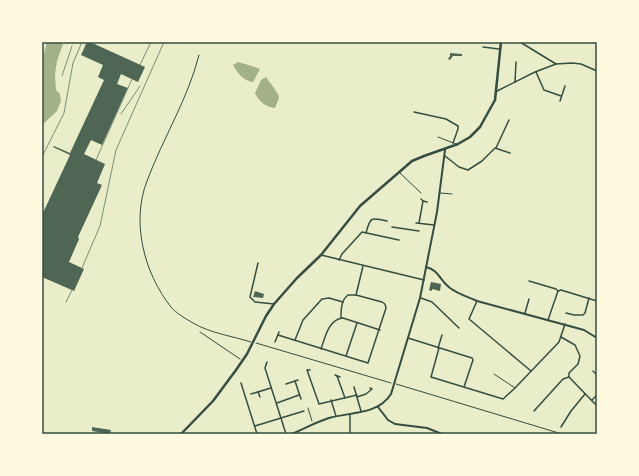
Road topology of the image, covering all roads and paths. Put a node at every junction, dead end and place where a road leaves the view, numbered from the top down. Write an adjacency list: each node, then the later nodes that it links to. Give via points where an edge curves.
1 (501, 42): 4 (main road)
2 (520, 42): 7 (street)
3 (483, 47): 4 (street)
4 (500, 49): 12 (main road)
5 (199, 55): 123 (path, via 194,76 146,182 139,212 142,243 152,276 172,307 193,323 205,328)
6 (516, 62): 10 (street)
7 (556, 64): 8 (street, via 581,64); 9 (street)
8 (597, 71)
9 (535, 72): 10 (street); 13 (street, via 544,90)
10 (515, 82): 12 (street)
11 (565, 86): 13 (street)
12 (497, 91): 19 (main road, via 493,106 480,127)
13 (562, 96): 14 (street)
14 (560, 101)
15 (414, 112): 18 (street, via 446,119 458,126)
16 (508, 120): 20 (street)
17 (438, 137): 18 (lane)
18 (454, 143): 19 (lane)
19 (458, 144): 21 (main road)
20 (495, 148): 22 (street); 23 (street, via 468,170 459,167)
21 (445, 150): 23 (street); 24 (main road, via 417,158)
22 (510, 153)
23 (445, 156): 26 (street)
24 (399, 172): 25 (lane); 39 (main road, via 360,206)
25 (421, 193)
26 (440, 193): 27 (lane); 34 (street)
27 (452, 194)
28 (421, 199): 29 (street)
29 (423, 201): 30 (street); 33 (street)
30 (427, 202)
31 (387, 221): 37 (street, via 372,219)
32 (416, 223): 33 (street)
33 (419, 223): 34 (street)
34 (434, 225): 43 (street)
35 (392, 226): 36 (street)
36 (419, 231)
37 (366, 232): 38 (street); 40 (street, via 359,234)
38 (399, 240)
39 (321, 255): 40 (street); 54 (main road)
40 (339, 260): 42 (street)
41 (258, 263): 54 (street, via 250,297 255,302)
42 (363, 266): 44 (street); 47 (street)
43 (426, 268): 44 (street); 51 (street, via 434,270 451,289)
44 (424, 280): 48 (street)
45 (529, 281): 46 (street)
46 (558, 291): 49 (street); 58 (street)
47 (356, 295): 53 (street, via 348,295); 62 (street, via 385,304)
48 (420, 298): 61 (street, via 432,302); 68 (street)
49 (589, 298): 52 (street); 56 (street, via 583,315)
50 (529, 300): 55 (street)
51 (477, 301): 55 (street); 78 (street, via 469,319)
52 (597, 301)
53 (343, 302): 57 (street); 70 (street, via 322,299 303,320)
54 (274, 304): 75 (main road)
55 (525, 313): 58 (street)
56 (566, 313)
57 (341, 318): 59 (street); 73 (street, via 329,328)
58 (548, 320): 60 (street)
59 (357, 323): 62 (street); 74 (street)
60 (565, 324): 67 (street); 69 (street, via 584,330)
61 (459, 328)
62 (380, 330): 74 (street, via 368,363)
63 (200, 332): 75 (path)
64 (279, 332): 65 (street)
65 (278, 335): 70 (street); 71 (street)
66 (442, 335): 72 (street)
67 (561, 337): 78 (street); 83 (street, via 575,345 580,356 580,361)
68 (408, 338): 72 (street); 106 (street, via 393,390 386,401)
69 (597, 338)
70 (295, 340): 73 (street)
71 (275, 342)
72 (438, 348): 89 (street, via 431,377); 89 (street, via 473,359)
73 (321, 349): 74 (street)
74 (346, 356)
75 (243, 360): 117 (main road, via 213,401)
76 (267, 362): 90 (street, via 265,368)
77 (310, 370): 102 (street, via 307,370 318,404)
78 (531, 371): 92 (street)
79 (593, 371): 81 (street)
80 (494, 374): 92 (lane)
81 (597, 375)
82 (340, 377): 100 (street, via 336,376)
83 (569, 377): 95 (street); 110 (street, via 563,379)
84 (298, 380): 85 (street)
85 (295, 381): 87 (street); 96 (street)
86 (241, 383): 115 (street)
87 (286, 384)
88 (354, 387): 98 (street)
89 (464, 387): 92 (street, via 501,399)
90 (271, 388): 93 (street); 104 (street)
91 (370, 388): 98 (street, via 372,389 368,393)
92 (515, 388)
93 (258, 392): 94 (street); 99 (street)
94 (251, 394)
95 (585, 394): 103 (street); 116 (street)
96 (299, 395): 101 (street); 104 (street)
97 (597, 395): 103 (street)
98 (357, 396): 100 (street); 109 (street)
99 (260, 397)
100 (345, 398): 102 (street)
101 (301, 399)
102 (331, 400): 112 (street)
103 (592, 400): 105 (street)
104 (276, 403): 113 (street)
105 (597, 406)
106 (378, 407): 109 (street); 122 (street, via 388,420 395,424 427,428)
107 (308, 408): 114 (path)
108 (304, 411): 113 (street)
109 (361, 411): 111 (street)
110 (534, 411)
111 (350, 414): 112 (street); 121 (street)
112 (336, 416): 114 (street)
113 (281, 418): 115 (street); 119 (street)
114 (313, 424): 120 (street)
115 (255, 426): 118 (street)
116 (561, 427)
117 (181, 434)
118 (257, 434)
119 (286, 434)
120 (291, 434)
121 (350, 434)
122 (442, 434)
123 (562, 434)

